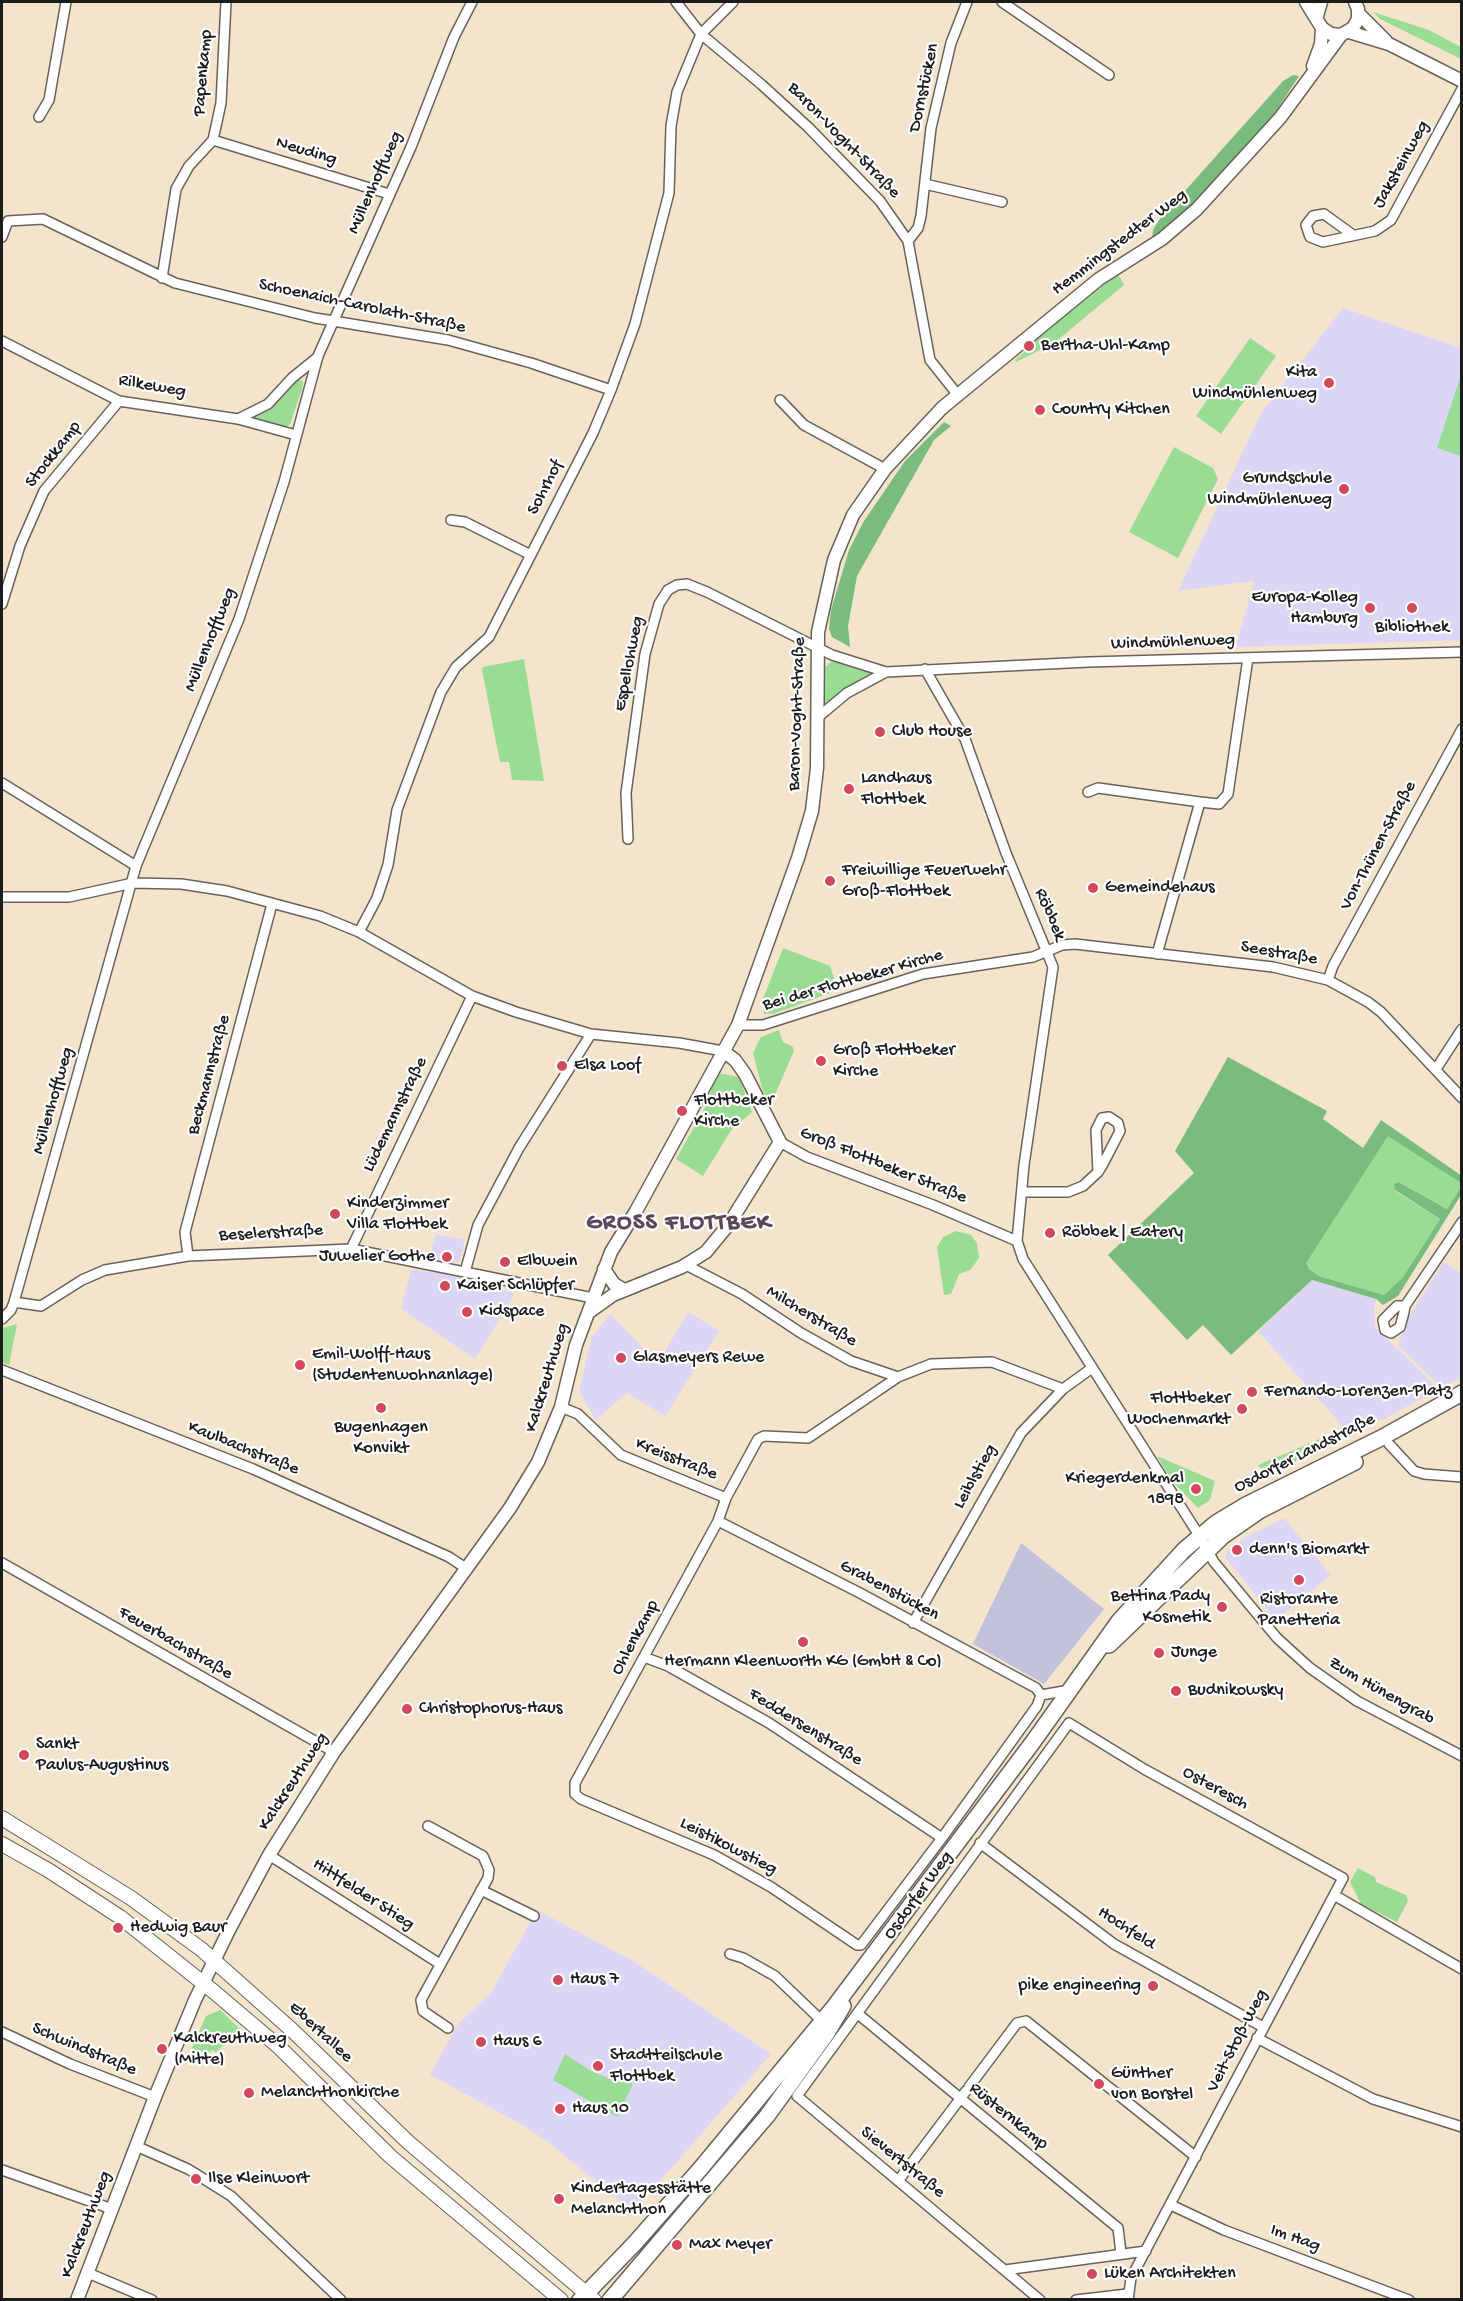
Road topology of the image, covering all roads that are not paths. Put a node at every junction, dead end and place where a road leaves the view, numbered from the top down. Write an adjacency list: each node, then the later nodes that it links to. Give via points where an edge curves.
1 (66, 2): 19 (street, via 50,100)
2 (226, 2): 20 (street, Papenkamp, via 221,103)
3 (472, 2): 22 (street, Müllenhoffweg)
4 (676, 2): 13 (street, Baron-Voght-Straße)
5 (733, 2): 13 (street)
6 (967, 2): 21 (street, Dornstücken, via 951,43 931,128)
7 (1002, 2): 15 (street)
8 (1306, 2): 11 (street)
9 (1322, 2): 11 (street, Hemmingstedter Weg)
10 (1357, 5): 12 (street, Hemmingstedter Weg, via 1356,24); 14 (street)
11 (1320, 22): 12 (street, via 1331,34); 16 (street, Hemmingstedter Weg, via 1321,44)
12 (1345, 33): 14 (street); 16 (street, Hemmingstedter Weg)
13 (701, 34): 27 (street, Baron-Voght-Straße, via 762,85 849,168 880,201); 32 (street, Sohrhof, via 677,92 671,126 669,193 635,324)
14 (1389, 44): 17 (street)
15 (1109, 75)
16 (1309, 76): 33 (street, Hemmingstedter Weg, via 1280,118 1197,209 1162,238 1099,279)
17 (1461, 81)
18 (1461, 89): 25 (street, Jaksteinweg, via 1391,220 1375,231)
19 (39, 117)
20 (213, 140): 22 (street, Neuding); 28 (street, Papenkamp, via 189,166 176,189)
21 (925, 184): 23 (street); 27 (street, Dornstücken, via 918,228)
22 (389, 194): 29 (street, Müllenhoffweg)
23 (1002, 202)
24 (5, 218): 26 (street); 28 (street, Schoenaich-Carolath-Straße, via 43,219)
25 (1353, 235): 25 (street, Jaksteinweg, via 1318,242 1306,233 1306,225 1313,216 1324,214)
26 (2, 237)
27 (908, 241): 33 (street, Baron-Voght-Straße, via 930,360)
28 (162, 278): 29 (street, Schoenaich-Carolath-Straße)
29 (335, 321): 31 (street, Müllenhoffweg); 32 (street, Schoenaich-Carolath-Straße, via 448,340)
30 (2, 341): 35 (street, Rilkeweg)
31 (318, 356): 36 (street, via 268,404); 37 (street, Müllenhoffweg)
32 (611, 390): 40 (street, Sohrhof)
33 (957, 394): 38 (street, Baron-Voght-Straße)
34 (780, 400): 38 (street, via 804,425)
35 (119, 401): 36 (street, Rilkeweg); 41 (street, Stockkamp, via 44,491 20,546)
36 (238, 418): 37 (street, Rilkeweg)
37 (296, 435): 53 (street, Müllenhoffweg, via 239,619)
38 (885, 469): 42 (street, Baron-Voght-Straße, via 853,515 834,560)
39 (451, 520): 40 (street, via 465,522)
40 (531, 555): 57 (street, Sohrhof, via 489,638 456,667 441,692 397,810 388,865 377,898)
41 (2, 604)
42 (816, 648): 46 (street, Windmühlenweg); 47 (street, Baron-Voght-Straße); 52 (street, Espellohweg, via 692,586 680,584 668,590 655,614 645,654 626,792)
43 (1461, 651): 44 (street, Windmühlenweg)
44 (1248, 658): 45 (street, Windmühlenweg); 51 (street, via 1228,794 1219,804)
45 (925, 669): 46 (street, Windmühlenweg); 58 (street, Röbbek, via 965,739)
46 (886, 672): 47 (street, Windmühlenweg, via 847,693)
47 (817, 718): 62 (street, Baron-Voght-Straße, via 815,788 806,835)
48 (1461, 729): 60 (street, Von-Thünen-Straße)
49 (2, 783): 53 (street)
50 (1088, 792): 51 (street, via 1098,788)
51 (1200, 802): 59 (street)
52 (628, 839)
53 (136, 867): 54 (street, Müllenhoffweg)
54 (133, 883): 55 (street, via 69,897); 56 (street, via 182,884); 80 (street, Müllenhoffweg)
55 (2, 897)
56 (272, 904): 57 (street, via 320,916); 74 (street, Beckmannstraße, via 185,1232)
57 (359, 932): 61 (street)
58 (1047, 952): 59 (street, Seestraße, via 1075,944); 62 (street, Bei der Flottbeker Kirche, via 922,974 763,1025); 70 (street, Röbbek, via 1053,967 1049,1008 1032,1097)
59 (1157, 954): 60 (street, Seestraße, via 1273,967)
60 (1328, 980): 66 (street, Seestraße, via 1368,1002)
61 (472, 996): 64 (street); 73 (street, Lüdemannstraße)
62 (738, 1025): 65 (street, Baron-Voght-Straße)
63 (1461, 1029): 66 (street)
64 (591, 1034): 65 (street); 77 (street, via 519,1148 478,1225)
65 (723, 1051): 68 (street, Groß Flottbeker Straße, via 741,1068); 76 (street, Baron-Voght-Straße)
66 (1436, 1069): 67 (street, Seestraße)
67 (1461, 1098)
68 (780, 1142): 72 (street, Groß Flottbeker Straße, via 800,1154); 75 (street, via 729,1224 706,1252)
69 (1098, 1172): 69 (street, via 1120,1131 1118,1123 1109,1117 1102,1118 1096,1130); 70 (street, via 1073,1192)
70 (1022, 1192): 72 (street, Röbbek)
71 (1461, 1222): 81 (street)
72 (1017, 1241): 84 (street, via 1023,1259)
73 (351, 1249): 74 (street, Beselerstraße); 77 (street, Beselerstraße)
74 (188, 1256): 80 (street, Beselerstraße, via 105,1270 81,1280 41,1306)
75 (686, 1265): 78 (street); 86 (street, Milcherstraße, via 742,1294 851,1361)
76 (604, 1269): 78 (street, via 610,1281); 79 (street, Baron-Voght-Straße)
77 (465, 1272): 79 (street, Beselerstraße)
78 (624, 1290): 82 (street)
79 (593, 1298): 82 (street, Baron-Voght-Straße)
80 (14, 1302): 83 (street)
81 (1405, 1306)
82 (588, 1314): 90 (street, Kalckreuthweg)
83 (2, 1319)
84 (1092, 1368): 87 (street, Leiblstieg); 95 (street)
85 (2, 1370): 97 (street, Kaulbachstraße, via 253,1469 438,1552)
86 (898, 1377): 87 (street, via 931,1364 992,1362); 93 (street, Kreisstraße, via 808,1438 760,1437)
87 (1063, 1389): 98 (street, Leiblstieg, via 1021,1433)
88 (1461, 1393): 95 (main road, Osdorfer Landstraße, via 1246,1505)
89 (1461, 1405): 91 (main road, Osdorfer Landstraße)
90 (561, 1407): 93 (street, Kreisstraße, via 582,1418 621,1455); 97 (street, Kalckreuthweg, via 523,1488)
91 (1389, 1444): 92 (street, via 1414,1471); 95 (main road, Osdorfer Landstraße)
92 (1461, 1477)
93 (726, 1498): 94 (street, Ohlenkamp)
94 (718, 1521): 98 (street, Grabenstücken); 99 (street, Ohlenkamp)
95 (1203, 1543): 100 (main road, Osdorfer Weg, via 1135,1602); 104 (street, Zum Hünengrab, via 1226,1579 1277,1638 1310,1668 1358,1701)
96 (2, 1563): 103 (street, Feuerbachstraße)
97 (467, 1569): 103 (street, Kalckreuthweg)
98 (914, 1623): 101 (street, Grabenstücken, via 1036,1688)
99 (644, 1657): 105 (street, Ohlenkamp, via 575,1783); 108 (street, Feddersenstraße, via 668,1666 769,1723)
100 (1070, 1690): 101 (street); 122 (main road, Osdorfer Weg)
101 (1041, 1695): 108 (street, Osdorfer Weg)
102 (1074, 1725): 109 (street, Osdorfer Weg, via 1065,1726); 112 (street, Osteresch, via 1144,1769)
103 (334, 1752): 111 (street, Kalckreuthweg)
104 (1461, 1756)
105 (575, 1794): 116 (street, Leistikowstieg, via 714,1855 771,1887)
106 (2, 1818): 118 (main road, Ebertallee, via 131,1898)
107 (428, 1826): 113 (street, via 483,1856 489,1870)
108 (942, 1838): 116 (street, Osdorfer Weg, via 865,1943)
109 (981, 1843): 123 (street, Osdorfer Weg); 125 (street, Hochfeld, via 1114,1944)
110 (2, 1844): 121 (main road, via 120,1917)
111 (269, 1855): 118 (street, Kalckreuthweg); 119 (street, Hittfelder Stieg)
112 (1343, 1878): 114 (street, Veit-Stoß-Weg)
113 (481, 1890): 115 (street); 119 (street)
114 (1334, 1895): 120 (street); 125 (street, Veit-Stoß-Weg)
115 (534, 1916)
116 (857, 1945)
117 (730, 1954): 124 (street, via 775,1976)
118 (214, 1961): 121 (street, Kalckreuthweg); 144 (main road, Ebertallee, via 433,2165)
119 (440, 1964): 126 (street, via 421,2000 423,2011)
120 (1461, 1969)
121 (204, 1983): 131 (street, Kalckreuthweg); 150 (main road, via 279,2047 392,2157)
122 (852, 1983): 124 (main road, Osdorfer Weg); 132 (main road, Osdorfer Weg, via 832,2026)
123 (858, 2014): 129 (street, Rüsternkamp); 130 (street, Osdorfer Weg)
124 (822, 2021): 144 (main road, Osdorfer Weg)
125 (1263, 2027): 128 (street, Veit-Stoß-Weg)
126 (448, 2028)
127 (2, 2032): 131 (street, Schwindstraße)
128 (1257, 2038): 133 (street, via 1373,2099); 135 (street, Veit-Stoß-Weg)
129 (965, 2092): 135 (street, via 1017,2023 1026,2021); 137 (street); 141 (street, Rüsternkamp, via 1118,2228)
130 (797, 2096): 132 (street); 137 (street, Sievertstraße)
131 (155, 2097): 134 (street, Kalckreuthweg)
132 (775, 2105): 151 (main road, Osdorfer Weg)
133 (1461, 2127)
134 (136, 2146): 139 (street, Kalckreuthweg); 149 (street, via 188,2169 231,2196)
135 (1196, 2157): 138 (street, Veit-Stoß-Weg)
136 (2, 2170): 139 (street)
137 (898, 2181): 142 (street, Sievertstraße)
138 (1171, 2205): 140 (street, Veit-Stoß-Weg); 146 (street, Im Hag, via 1224,2230)
139 (112, 2209): 143 (street, Kalckreuthweg)
140 (1146, 2251): 141 (street); 145 (street, Veit-Stoß-Weg, via 1131,2278)
141 (1121, 2253): 142 (street)
142 (1005, 2270): 152 (street, Sievertstraße)
143 (88, 2273): 147 (street, Kalckreuthweg); 148 (street)
144 (587, 2297)
145 (1127, 2297): 153 (street)
146 (1404, 2299)
147 (77, 2300)
148 (152, 2300)
149 (341, 2300)
150 (561, 2300)
151 (610, 2300)
152 (1040, 2300)
153 (1076, 2300)

